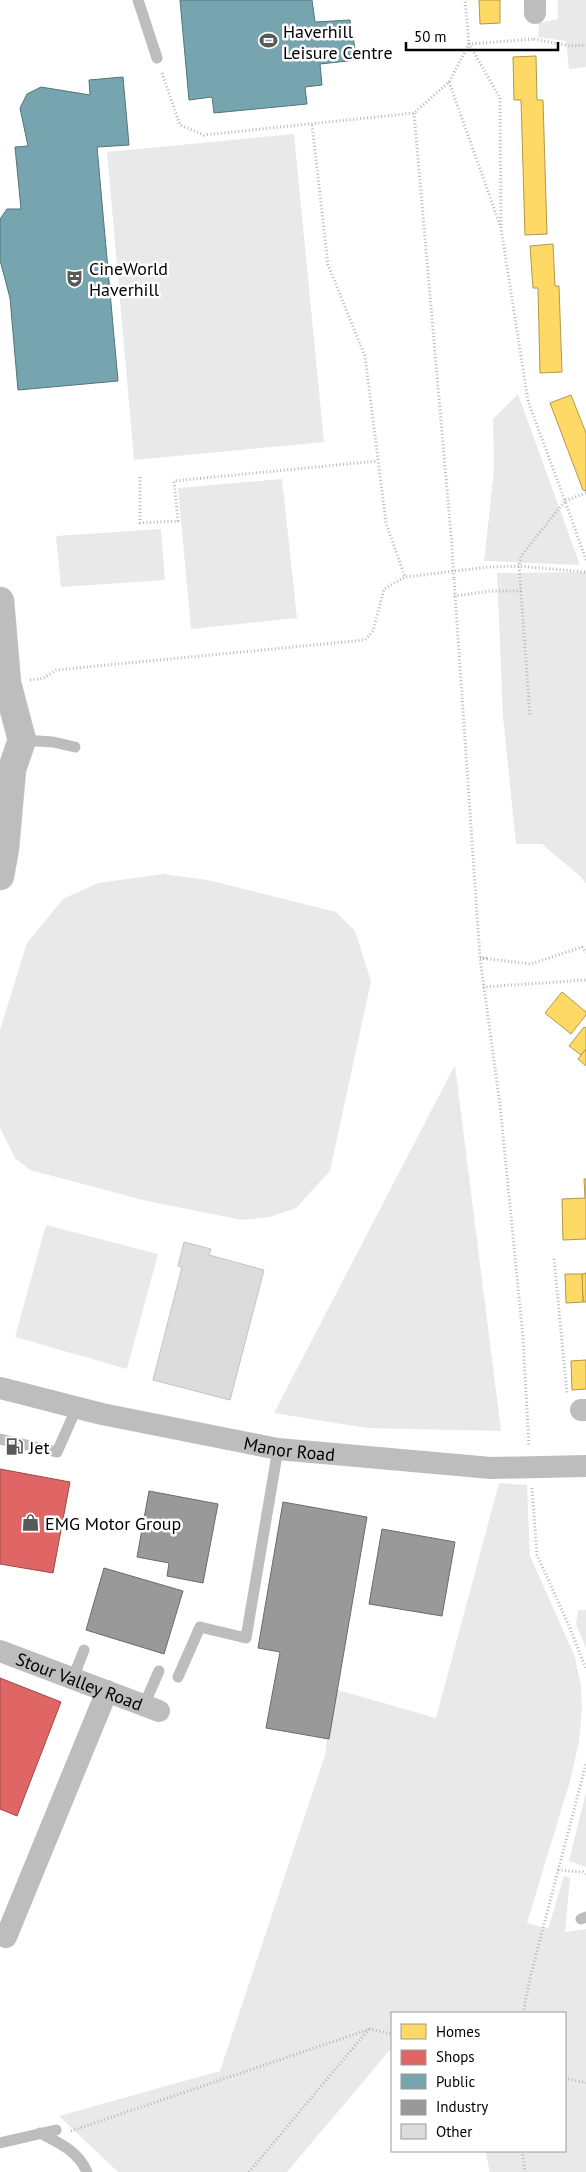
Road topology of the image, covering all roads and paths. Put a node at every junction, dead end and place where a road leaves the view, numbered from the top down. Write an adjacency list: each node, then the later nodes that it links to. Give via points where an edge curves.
1 (138, 0): 7 (lane)
2 (465, 0): 5 (path)
3 (535, 6): 4 (path)
4 (534, 39): 5 (path); 6 (path, via 570,46)
5 (469, 44): 8 (path); 11 (path, via 500,98)
6 (586, 45)
7 (156, 58): 10 (path, via 180,125 204,135)
8 (449, 82): 9 (path); 11 (path)
9 (414, 114): 10 (path); 21 (path, bridge)
10 (312, 125): 12 (path, via 328,266 364,356)
11 (501, 228): 15 (path, via 528,401)
12 (377, 461): 13 (path, via 174,481 178,521 140,523); 19 (path, via 386,523)
13 (140, 477)
14 (586, 493): 15 (path)
15 (565, 501): 16 (path); 17 (path, via 521,556)
16 (586, 560)
17 (519, 566): 18 (path); 19 (path); 20 (path)
18 (586, 572)
19 (405, 577): 23 (path, via 384,589 373,631 365,640 56,670 44,678)
20 (522, 592): 21 (path, via 491,591); 24 (path)
21 (454, 596): 29 (path)
22 (0, 612): 23 (main road)
23 (7, 683): 25 (main road)
24 (530, 715)
25 (22, 740): 26 (lane); 27 (main road, via 12,769)
26 (75, 747)
27 (0, 876)
28 (586, 953): 29 (path, via 582,947 531,964)
29 (480, 958): 30 (path); 32 (path)
30 (487, 958)
31 (586, 980): 32 (path)
32 (483, 986): 34 (path, via 500,1105)
33 (554, 1259): 37 (path, via 568,1409)
34 (523, 1338)
35 (0, 1388): 36 (street, Manor Road)
36 (77, 1407): 38 (lane, via 57,1452); 39 (street, Manor Road)
37 (584, 1410)
38 (0, 1439)
39 (278, 1450): 40 (street, Manor Road, via 491,1468); 46 (lane, via 246,1638 200,1627)
40 (586, 1466)
41 (537, 1554): 44 (path)
42 (84, 1650): 47 (lane)
43 (0, 1651): 47 (street, Stour Valley Road)
44 (586, 1669)
45 (160, 1671): 49 (lane)
46 (178, 1677)
47 (73, 1678): 48 (street, Stour Valley Road)
48 (107, 1691): 49 (street, Stour Valley Road); 53 (street, via 6,1937)
49 (152, 1708)
50 (586, 1764): 51 (path)
51 (558, 1870): 52 (path); 54 (path)
52 (586, 1874)
53 (0, 1934)
54 (523, 2012)
55 (370, 2029): 56 (path); 59 (path, via 70,2131); 64 (path)
56 (391, 2034)
57 (566, 2078): 58 (path)
58 (586, 2083)
59 (56, 2130): 60 (lane)
60 (40, 2133): 61 (lane); 63 (lane, via 82,2160)
61 (0, 2143)
62 (522, 2152): 65 (path)
63 (87, 2172)
64 (249, 2172)
65 (525, 2172)

